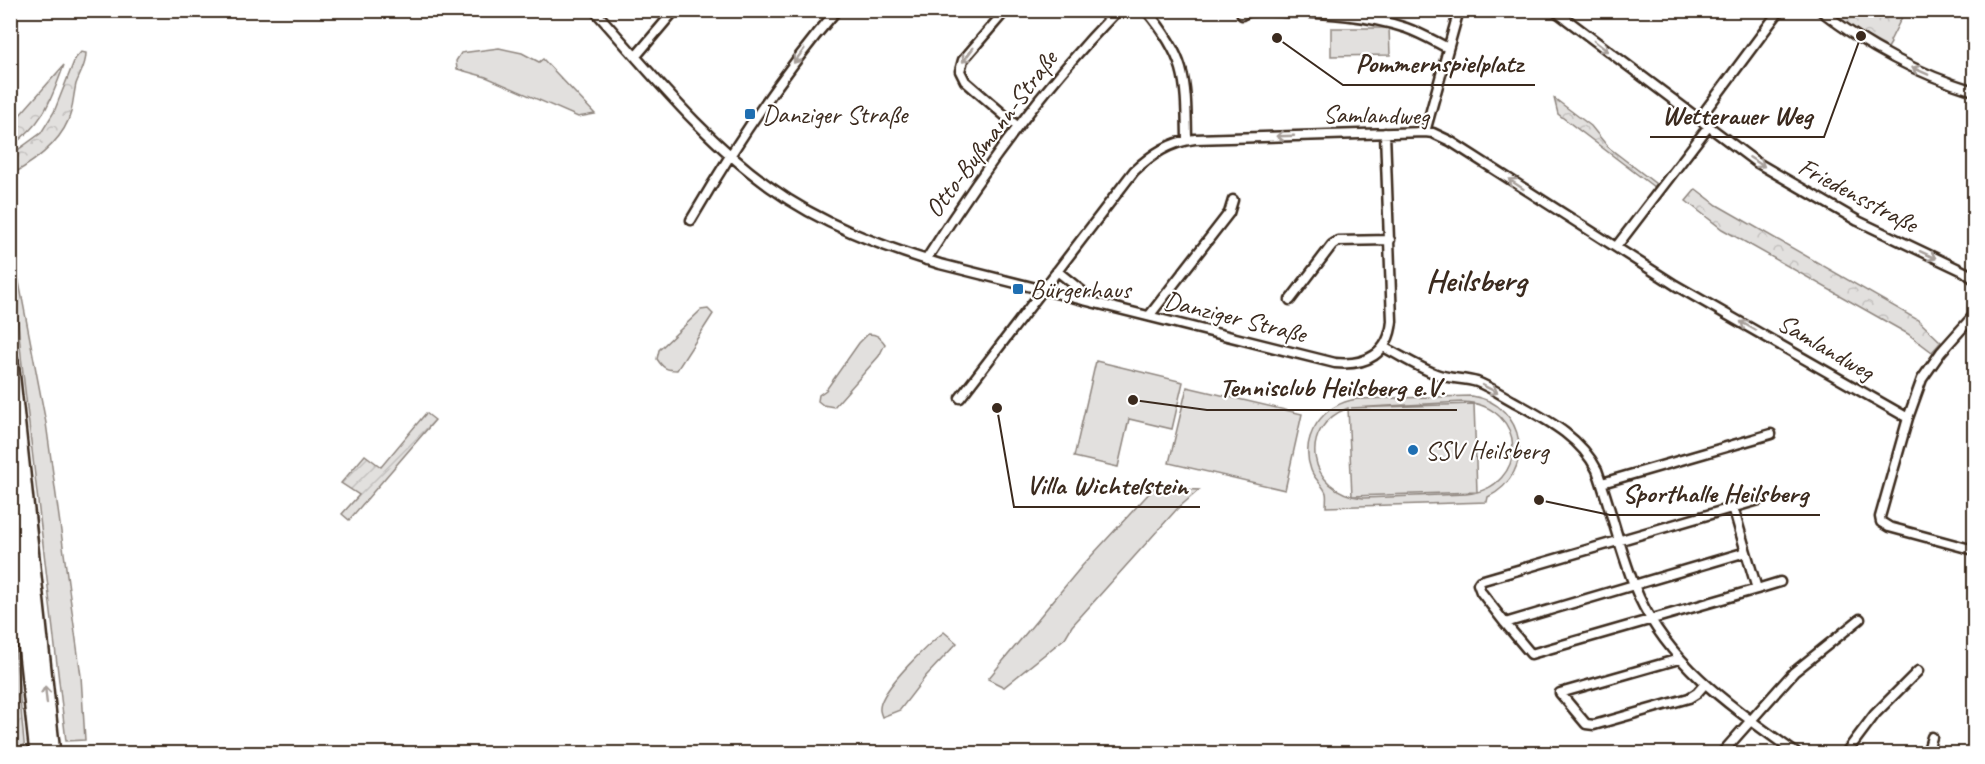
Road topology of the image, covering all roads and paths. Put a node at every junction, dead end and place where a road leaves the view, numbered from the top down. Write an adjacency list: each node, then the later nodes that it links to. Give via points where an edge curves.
1 (594, 10): 13 (street, Danziger Straße)
2 (675, 10): 13 (street)
3 (837, 10): 21 (street, one-way to 21, via 798,57)
4 (1006, 10): 16 (street, one-way to 16, via 963,60 960,71 965,81)
5 (1118, 10): 16 (street, Otto-Bußmann-Straße)
6 (1146, 10): 20 (street, via 1172,45 1182,68)
7 (1459, 10): 12 (street)
8 (1554, 10): 15 (street, Friedensstraße, one-way to 15)
9 (1780, 10): 15 (street)
10 (1820, 10): 14 (street, one-way to 10, via 1884,53)
11 (1242, 15): 12 (street, via 1248,11 1271,11 1369,18 1408,29)
12 (1448, 48): 18 (street)
13 (636, 56): 21 (street, Danziger Straße)
14 (1974, 91)
15 (1699, 119): 17 (street, Friedensstraße)
16 (1018, 127): 26 (street, Otto-Bußmann-Straße)
17 (1708, 127): 25 (street); 28 (street, Friedensstraße, one-way to 28, via 1756,162 1821,200)
18 (1425, 132): 19 (street, Samlandweg); 25 (street, Samlandweg, one-way to 18, via 1450,141)
19 (1385, 133): 20 (street, Samlandweg, one-way to 20); 24 (street)
20 (1187, 140): 27 (street, Samlandweg, via 1160,150 1134,171)
21 (730, 155): 23 (street); 26 (street, Danziger Straße, via 772,189 812,213)
22 (1233, 200): 33 (street, via 1229,213)
23 (691, 219)
24 (1390, 240): 31 (street, via 1338,241); 34 (street, via 1392,321)
25 (1616, 248): 37 (street, Samlandweg, one-way to 25)
26 (926, 260): 29 (street, Danziger Straße)
27 (1057, 271): 29 (street, Samlandweg); 30 (street, via 1082,291)
28 (1974, 279)
29 (1042, 290): 30 (street, Danziger Straße); 36 (street, Samlandweg)
30 (1083, 300): 33 (street, Danziger Straße)
31 (1290, 300)
32 (1974, 315): 37 (street, via 1928,368)
33 (1149, 316): 34 (street, Danziger Straße, via 1335,363 1359,363)
34 (1383, 347): 39 (street, one-way to 39, via 1442,376 1476,382 1534,412 1583,449)
35 (10, 361): 59 (highway, one-way to 35)
36 (960, 398)
37 (1908, 418): 44 (street, via 1881,522)
38 (1771, 434): 39 (street)
39 (1602, 483): 43 (street)
40 (10, 496): 58 (highway)
41 (1759, 500): 42 (street)
42 (1733, 507): 43 (street); 45 (street)
43 (1620, 541): 47 (street); 51 (street, via 1480,581 1481,592)
44 (1974, 550)
45 (1746, 552): 47 (street); 48 (street)
46 (1780, 582): 48 (street)
47 (1634, 584): 49 (street); 51 (street)
48 (1757, 589): 49 (street)
49 (1651, 619): 51 (street, via 1531,654); 52 (street)
50 (1860, 619): 55 (street, via 1808,659)
51 (1505, 623)
52 (1679, 659): 54 (street); 54 (street, via 1560,693 1584,722 1594,725 1689,698)
53 (1918, 671): 63 (street, via 1875,714)
54 (1704, 685): 55 (street)
55 (1750, 719): 57 (street); 60 (street)
56 (1932, 737): 64 (street)
57 (1785, 745): 61 (street); 62 (street)
58 (38, 753)
59 (52, 753)
60 (1721, 753)
61 (1779, 753)
62 (1797, 753)
63 (1845, 753)
64 (1927, 753)

